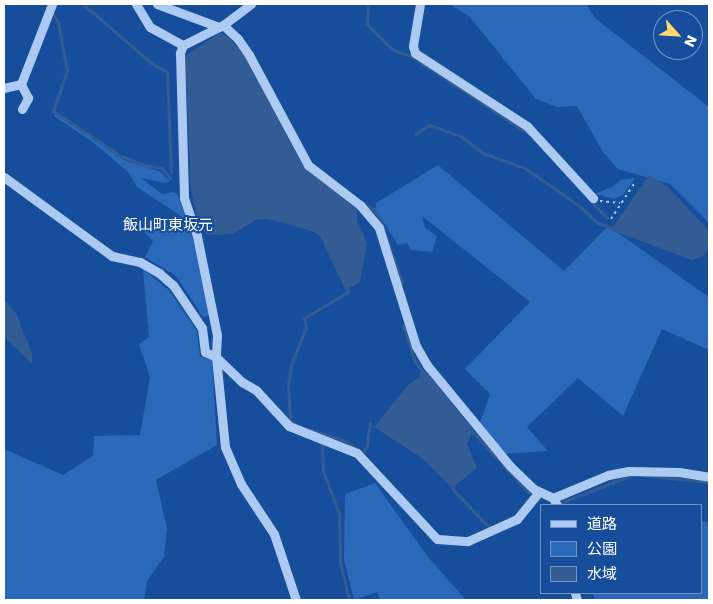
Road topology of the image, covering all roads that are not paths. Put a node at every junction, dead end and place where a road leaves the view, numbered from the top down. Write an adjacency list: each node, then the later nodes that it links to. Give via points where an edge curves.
1 (52, 4): 8 (street)
2 (136, 4): 7 (street, via 150,27)
3 (157, 4): 6 (street)
4 (251, 4): 6 (street)
5 (420, 4): 12 (street, via 412,46 415,53 527,126)
6 (221, 26): 7 (street); 15 (street, via 238,39 249,55 308,165 360,205 379,228 416,346 427,365 510,466)
7 (183, 45): 13 (street, via 180,54 184,198 197,236 218,335)
8 (21, 84): 9 (street); 10 (street, via 28,98)
9 (4, 88)
10 (22, 109)
11 (4, 177): 13 (street, via 112,256 140,262 159,273 173,285 202,328 205,352)
12 (593, 198)
13 (216, 357): 15 (street, via 242,382 256,390 289,426 357,453 437,539 468,541 518,519); 17 (street, via 225,447 245,492 274,534)
14 (709, 477): 16 (street, via 629,470 608,475)
15 (538, 492): 16 (street)
16 (555, 502)
17 (296, 600)

